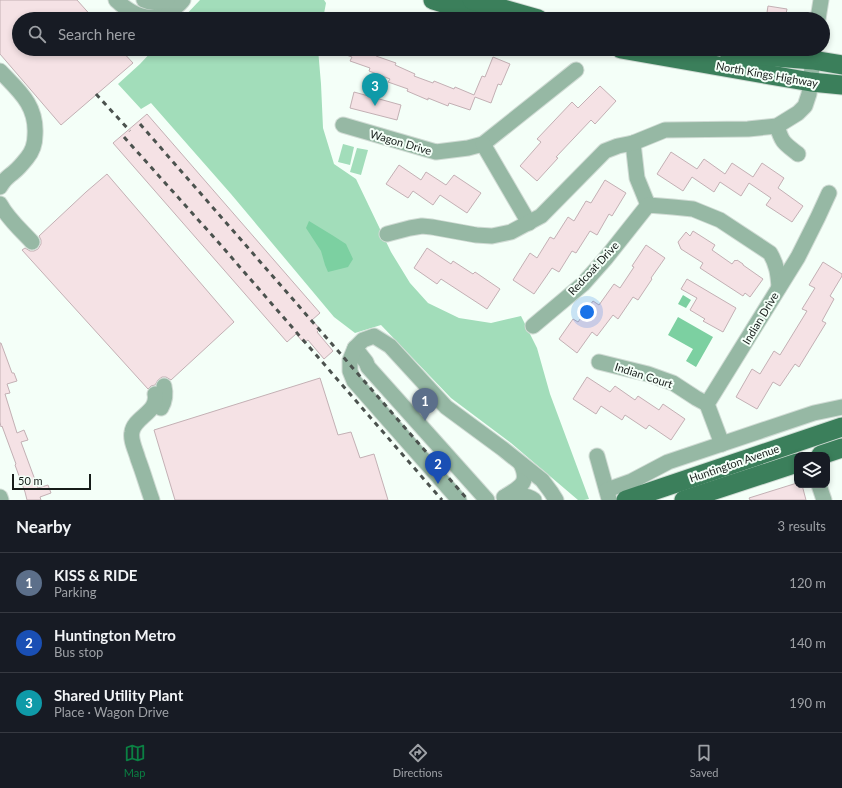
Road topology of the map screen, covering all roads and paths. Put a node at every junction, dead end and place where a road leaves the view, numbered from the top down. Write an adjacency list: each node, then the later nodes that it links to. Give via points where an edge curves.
1 (116, 0): 8 (street)
2 (144, 0): 3 (street, via 157,3)
3 (167, 0)
4 (183, 0): 9 (street)
5 (433, 0): 10 (main road)
6 (472, 0): 11 (main road)
7 (821, 0): 12 (street)
8 (132, 12)
9 (168, 12)
10 (471, 12)
11 (514, 12)
12 (819, 12)
13 (661, 56): 19 (main road, North Kings Highway)
14 (814, 56): 19 (street)
15 (817, 56): 16 (main road, North Kings Highway)
16 (842, 65)
17 (0, 70): 26 (street, via 26,98 36,126 35,142 28,156)
18 (576, 70): 24 (street, Wagon Drive)
19 (811, 82): 20 (main road, North Kings Highway); 22 (street, via 805,106)
20 (842, 85)
21 (343, 126): 24 (street, Wagon Drive, via 436,152)
22 (777, 126): 23 (street, via 665,130); 25 (street, via 784,143)
23 (633, 143): 29 (street, via 637,178); 30 (street, via 606,151 541,216)
24 (483, 144): 30 (street)
25 (798, 154)
26 (0, 187)
27 (829, 193): 33 (street, Indian Drive, via 798,257)
28 (0, 204): 32 (street)
29 (648, 205): 33 (street, via 693,209 720,220 770,253 775,261); 34 (street, Redcoat Drive, via 582,284)
30 (529, 223): 31 (street, via 511,232 492,236 422,226)
31 (387, 234)
32 (32, 242)
33 (779, 287): 38 (street, Indian Drive)
34 (533, 326)
35 (355, 348): 45 (street, via 362,340 374,336 390,346 446,407); 53 (street, via 350,360 350,371 354,381); 54 (street, via 368,367)
36 (599, 362): 38 (street, Indian Court, via 673,383)
37 (160, 390): 52 (street, via 165,391 162,407 157,414 134,426 132,430 132,439)
38 (707, 404): 41 (street)
39 (842, 407): 41 (street, via 814,413)
40 (842, 427): 57 (main road, Huntington Avenue)
41 (722, 444): 48 (street, via 668,462)
42 (842, 448): 43 (main road)
43 (829, 452)
44 (597, 456): 48 (street)
45 (521, 464): 50 (street, via 525,473 524,480 520,486); 56 (street, via 542,480)
46 (794, 464): 58 (main road, Huntington Avenue)
47 (820, 488): 59 (street)
48 (608, 495)
49 (0, 496): 51 (street)
50 (502, 498): 55 (street, via 519,496)
51 (1, 500)
52 (152, 500)
53 (459, 500)
54 (487, 500)
55 (534, 500)
56 (556, 500)
57 (626, 500)
58 (684, 500)
59 (824, 500)

